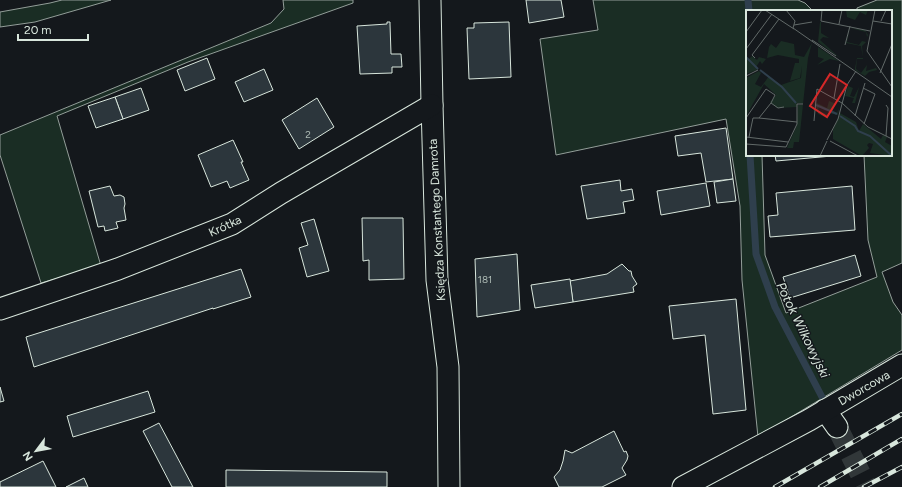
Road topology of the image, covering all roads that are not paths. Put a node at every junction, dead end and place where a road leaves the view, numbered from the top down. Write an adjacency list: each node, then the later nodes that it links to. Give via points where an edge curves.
1 (430, 0): 2 (street, Księdza Konstantego Damrota)
2 (432, 105): 3 (street, Krótka, via 232,224 118,269); 5 (street, Księdza Konstantego Damrota, via 437,280 448,367)
3 (0, 309)
4 (902, 365): 6 (street, Dworcowa, via 831,418 809,420)
5 (449, 487)
6 (684, 487)

